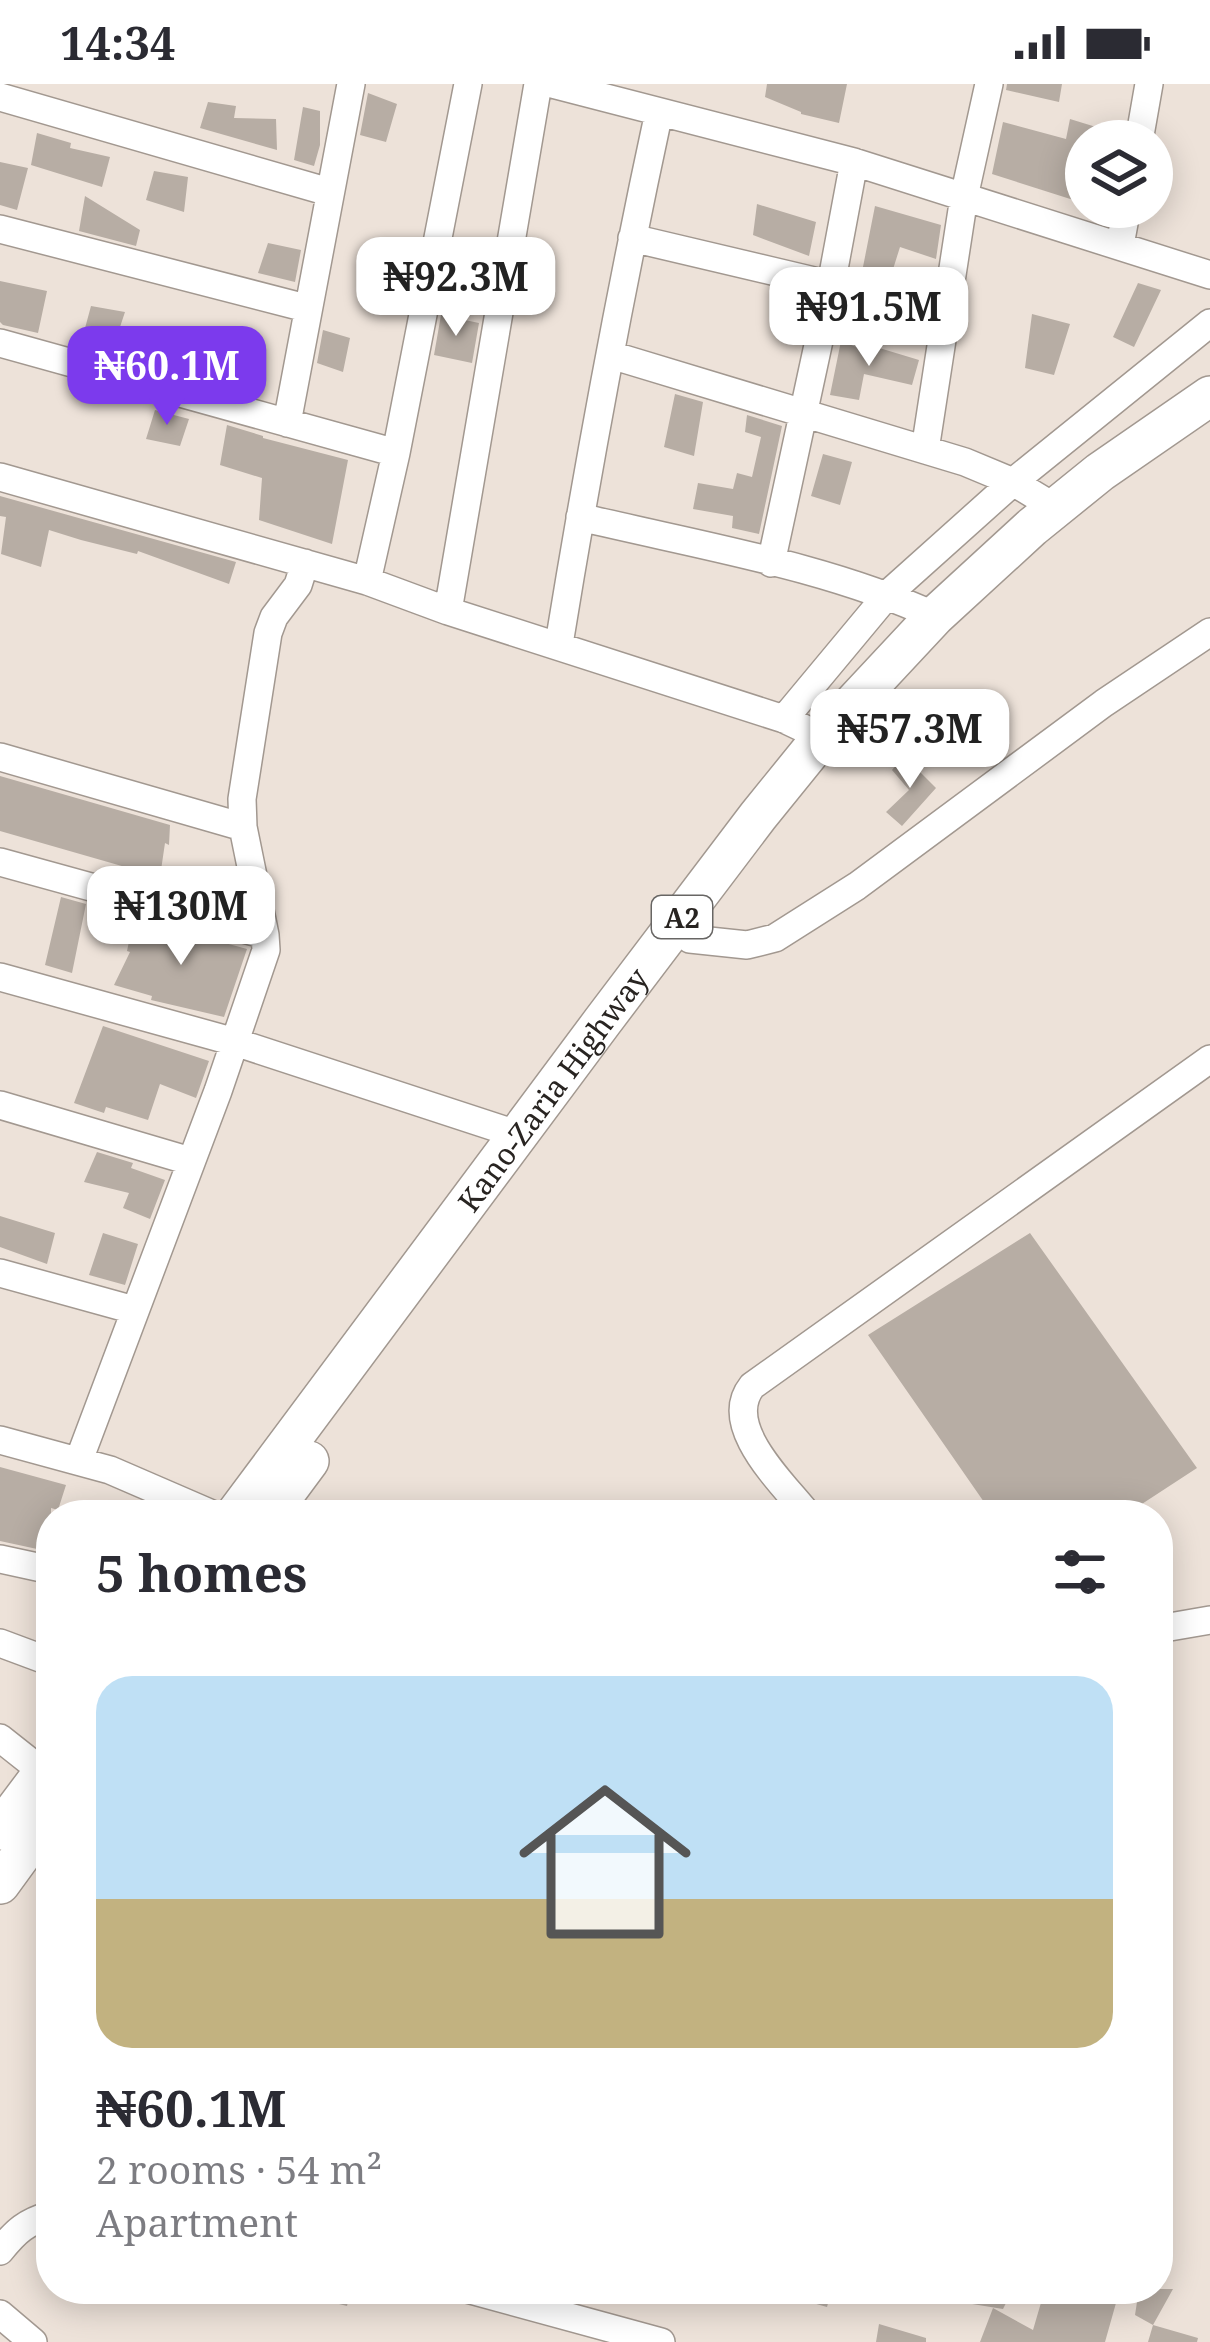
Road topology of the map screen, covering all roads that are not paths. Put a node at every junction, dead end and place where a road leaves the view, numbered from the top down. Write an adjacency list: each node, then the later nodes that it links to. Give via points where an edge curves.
1 (351, 84): 11 (street)
2 (468, 84): 28 (street)
3 (538, 84): 37 (street)
4 (552, 84): 8 (street)
5 (989, 84): 12 (street)
6 (1150, 84): 9 (street)
7 (0, 97): 11 (street)
8 (659, 112): 10 (street); 15 (street)
9 (1143, 120)
10 (854, 162): 12 (street); 18 (street)
11 (329, 192): 19 (street)
12 (964, 197): 16 (street); 27 (street)
13 (1123, 228): 16 (street)
14 (0, 229): 19 (street)
15 (632, 238): 18 (street); 22 (street)
16 (1120, 244): 17 (street)
17 (1210, 275)
18 (831, 285): 24 (street)
19 (306, 308): 26 (street)
20 (1210, 323): 30 (street)
21 (0, 343): 26 (street)
22 (611, 355): 24 (street); 32 (street)
23 (1210, 396): 31 (highway, Kano-Zaria Highway / A2)
24 (804, 413): 27 (street); 34 (street)
25 (1210, 422): 47 (highway, Kano-Zaria Highway / A2, via 1083,512 965,615 776,822)
26 (287, 423): 28 (street)
27 (925, 450): 30 (street)
28 (396, 453): 35 (street)
29 (0, 477): 33 (street)
30 (1013, 482): 31 (street); 36 (street)
31 (1056, 508): 38 (highway, Kano-Zaria Highway / A2)
32 (580, 518): 34 (street); 40 (street)
33 (305, 563): 35 (street); 44 (street, via 268,633)
34 (771, 563): 36 (street)
35 (367, 581): 37 (street)
36 (888, 594): 38 (street); 41 (street)
37 (448, 611): 40 (street)
38 (935, 616): 42 (highway, Kano-Zaria Highway / A2)
39 (1210, 632): 47 (street, via 775,938 747,945)
40 (559, 644): 41 (street)
41 (784, 718): 42 (street)
42 (822, 736): 52 (highway, Kano-Zaria Highway / A2)
43 (0, 757): 44 (street)
44 (243, 827): 46 (street)
45 (0, 862): 46 (street)
46 (265, 935): 49 (street)
47 (690, 939): 60 (highway, Kano-Zaria Highway / A2)
48 (0, 977): 49 (street)
49 (235, 1042): 52 (street); 53 (street)
50 (1210, 1059): 61 (street, via 752,1386 742,1404 748,1438)
51 (0, 1105): 53 (street)
52 (519, 1135): 59 (highway, Kano-Zaria Highway / A2)
53 (190, 1162): 55 (street)
54 (0, 1273): 55 (street)
55 (134, 1310): 57 (street)
56 (0, 1440): 57 (street)
57 (79, 1460): 58 (street)
58 (179, 1500)
59 (246, 1500)
60 (280, 1500)
61 (796, 1500)
62 (0, 1559): 63 (street)
63 (36, 1567)
64 (1210, 1620): 65 (street)
65 (1173, 1626)
66 (0, 1643): 67 (street)
67 (36, 1656)
68 (0, 1738): 69 (street)
69 (36, 1760)
70 (36, 1782): 71 (highway)
71 (0, 1830)
72 (36, 1835): 73 (highway)
73 (0, 1884)
74 (36, 2219): 75 (street)
75 (0, 2251)
76 (521, 2304): 80 (street)
77 (0, 2314): 79 (street)
78 (0, 2327): 79 (street)
79 (30, 2342)
80 (661, 2342)

